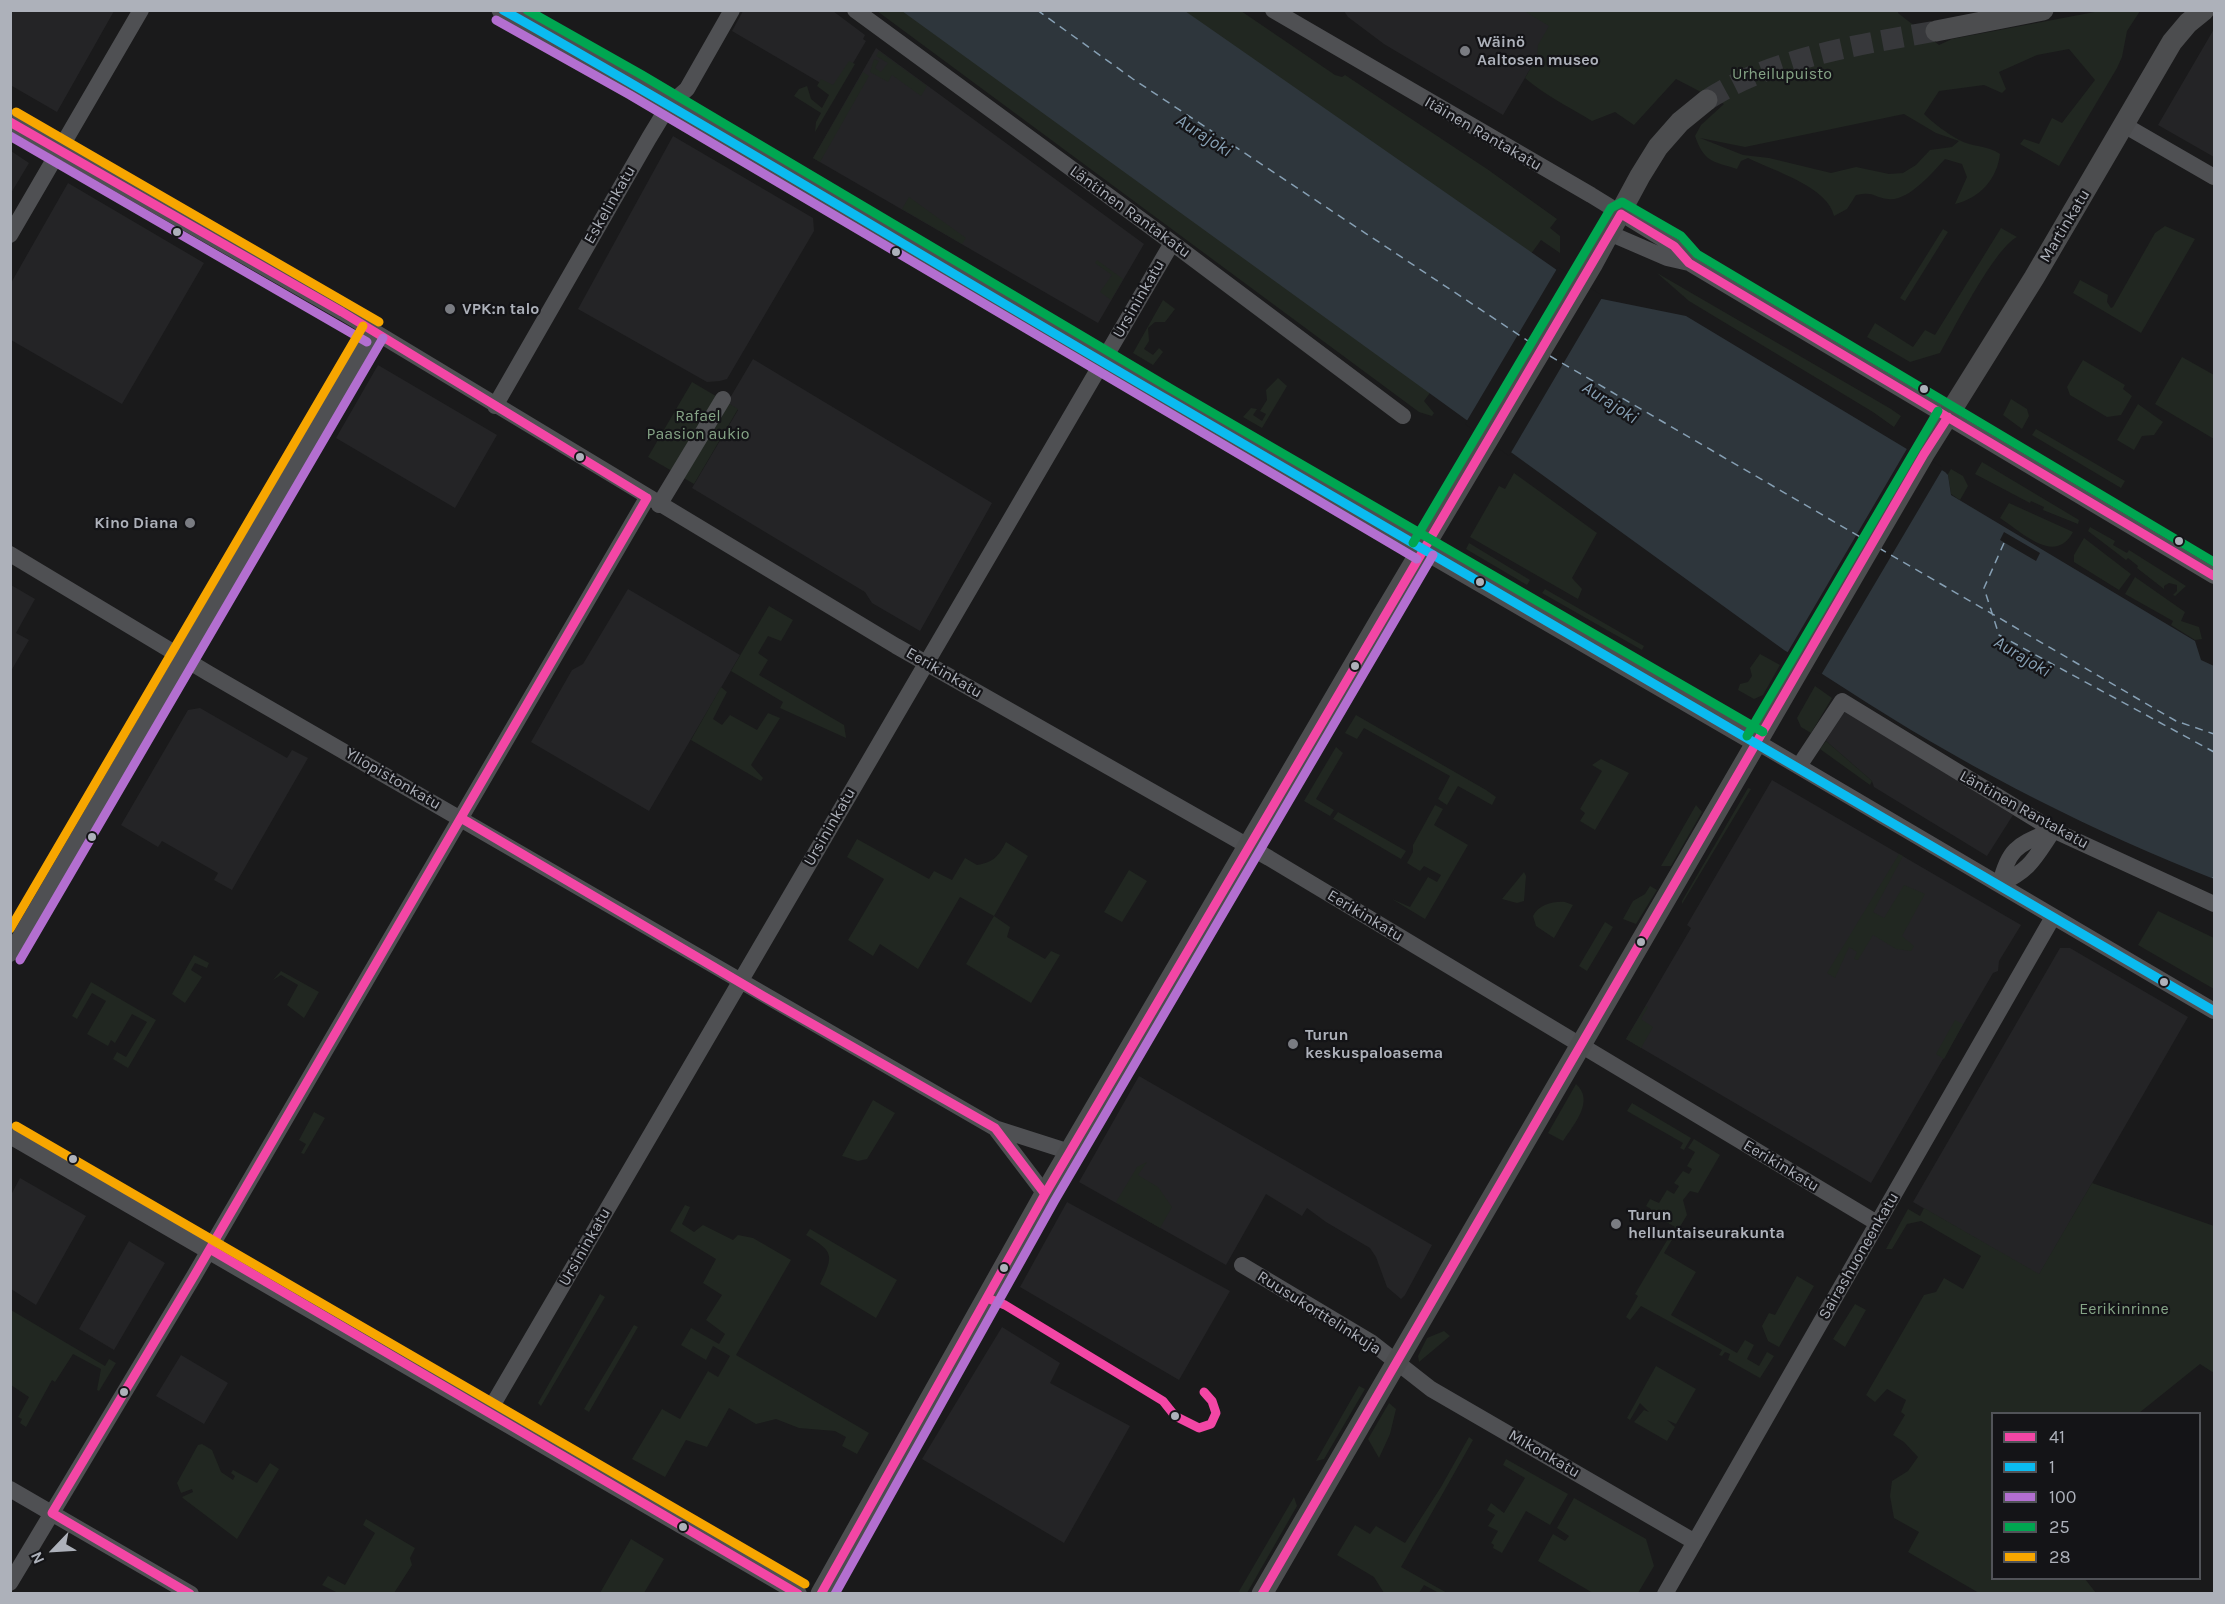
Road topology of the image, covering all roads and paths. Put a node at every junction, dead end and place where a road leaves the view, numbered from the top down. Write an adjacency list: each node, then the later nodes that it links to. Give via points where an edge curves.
1 (141, 10): 13 (street)
2 (502, 10): 10 (main road)
3 (732, 10): 10 (street, Eskelinkatu, via 687,89)
4 (855, 10): 18 (street, Läntinen Rantakatu)
5 (1273, 10): 15 (street, Itäinen Rantakatu)
6 (2043, 10): 8 (main road)
7 (2204, 10): 12 (main road, Martinkatu, via 2172,42)
8 (1936, 30)
9 (1707, 100): 15 (main road, via 1691,110 1658,147)
10 (669, 105): 21 (main road); 23 (street, Eskelinkatu)
11 (10, 122): 13 (street, Eerikinkatu)
12 (2124, 125): 14 (street); 25 (main road, Martinkatu)
13 (60, 151): 17 (street); 20 (street, Eerikinkatu)
14 (2214, 177)
15 (1621, 214): 16 (main road); 19 (street, Itäinen Rantakatu, via 1674,246)
16 (1609, 233): 19 (street, Itäinen Rantakatu, via 1667,258); 27 (main road)
17 (10, 235)
18 (1173, 243): 21 (street, Ursininkatu); 24 (street, Läntinen Rantakatu)
19 (1689, 263): 25 (street, Itäinen Rantakatu)
20 (373, 332): 23 (street, Eerikinkatu); 30 (street)
21 (1102, 361): 27 (main road); 31 (street, Ursininkatu)
22 (723, 399): 26 (street)
23 (495, 406): 26 (street, Eerikinkatu)
24 (1403, 416)
25 (1948, 417): 29 (street, Itäinen Rantakatu); 32 (main road, Martinkatu)
26 (653, 502): 31 (street, Eerikinkatu); 34 (street)
27 (1423, 549): 32 (main road); 36 (main road)
28 (10, 554): 30 (street, Yliopistonkatu)
29 (2214, 576)
30 (184, 658): 34 (street, Yliopistonkatu); 40 (street)
31 (926, 663): 36 (street, Eerikinkatu); 41 (street, Ursininkatu)
32 (1757, 742): 33 (street); 43 (main road, Martinkatu)
33 (1799, 766): 35 (street, Läntinen Rantakatu, via 1842,701); 37 (street)
34 (460, 818): 41 (street, Yliopistonkatu); 49 (street)
35 (2053, 830): 37 (street, via 2029,867); 38 (street, Läntinen Rantakatu)
36 (1248, 846): 43 (street, Eerikinkatu); 46 (main road)
37 (2000, 884): 39 (street)
38 (2214, 904)
39 (2053, 917): 42 (street); 48 (street, Sairashuoneenkatu)
40 (10, 954)
41 (739, 982): 44 (street, Yliopistonkatu); 52 (street, Ursininkatu)
42 (2214, 1011)
43 (1581, 1046): 48 (street, Eerikinkatu); 51 (main road, Martinkatu)
44 (995, 1128): 46 (street, Yliopistonkatu); 47 (street, Yliopistonkatu)
45 (10, 1136): 49 (street)
46 (1070, 1152): 47 (main road)
47 (1045, 1194): 59 (main road)
48 (1877, 1223): 55 (street, Sairashuoneenkatu)
49 (210, 1249): 52 (street); 54 (street)
50 (1242, 1265): 51 (street, Ruusukorttelinkuja, via 1371,1342)
51 (1396, 1362): 55 (street, Mikonkatu, via 1431,1389); 60 (main road, Martinkatu)
52 (488, 1413): 58 (street)
53 (10, 1489): 54 (street)
54 (52, 1513): 56 (street); 57 (street)
55 (1695, 1542): 61 (street, Sairashuoneenkatu)
56 (10, 1583)
57 (191, 1593)
58 (799, 1593)
59 (822, 1593)
60 (1262, 1593)
61 (1665, 1593)

